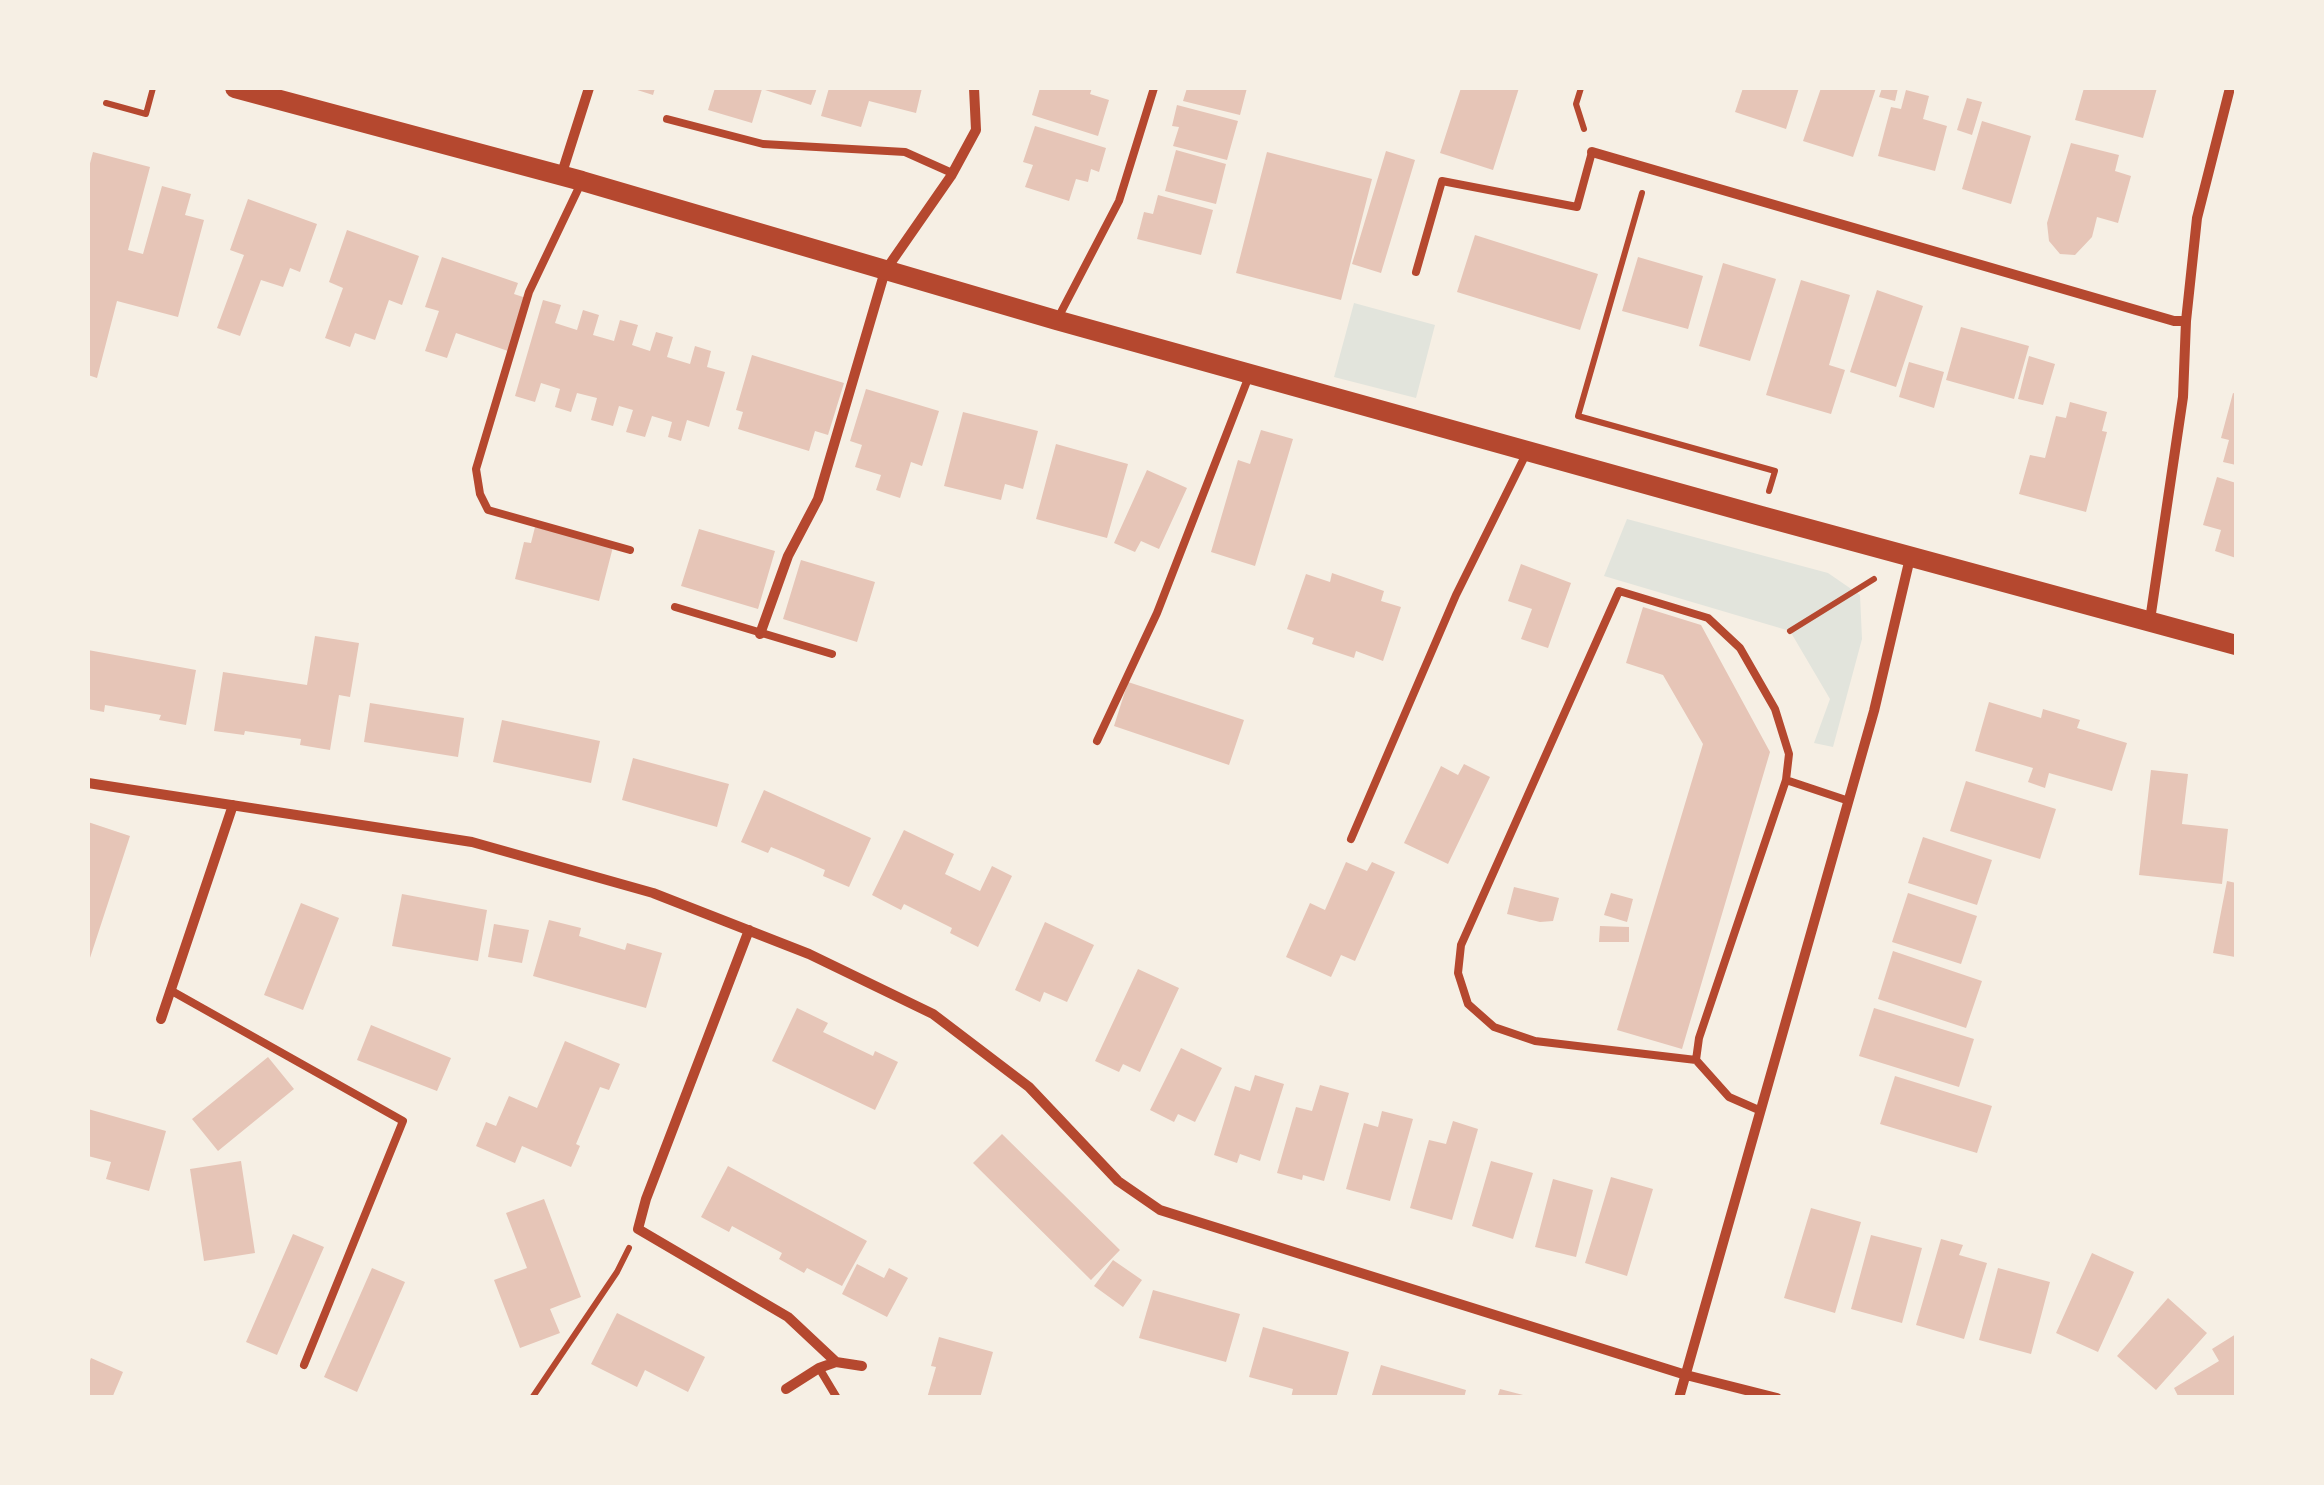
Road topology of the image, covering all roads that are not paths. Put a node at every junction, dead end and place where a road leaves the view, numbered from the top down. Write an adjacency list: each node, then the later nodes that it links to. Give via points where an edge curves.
1 (235, 88): 9 (main road)
2 (589, 88): 9 (street)
3 (974, 88): 8 (street, via 976,130)
4 (1154, 88): 13 (lane, via 1119,201)
5 (2230, 88): 14 (street, via 2197,218)
6 (666, 120): 8 (lane, via 763,144 905,152)
7 (1592, 152): 12 (lane, via 1576,207 1442,181); 14 (street)
8 (952, 173): 11 (street)
9 (561, 176): 10 (main road)
10 (582, 181): 11 (main road); 17 (lane, via 530,292 476,470 488,510)
11 (885, 271): 13 (main road); 21 (street, via 818,499 788,556)
12 (1416, 272)
13 (1056, 320): 15 (main road)
14 (2186, 321): 20 (street, via 2183,398)
15 (1251, 372): 16 (main road); 24 (lane, via 1157,614)
16 (1528, 450): 18 (main road); 29 (lane, via 1456,594)
17 (630, 550)
18 (1910, 558): 20 (main road); 27 (street)
19 (675, 607): 21 (lane)
20 (2150, 620): 22 (main road)
21 (760, 634): 23 (lane)
22 (2236, 645)
23 (832, 654)
24 (1097, 741)
25 (1786, 780): 27 (lane); 33 (lane); 33 (lane, via 1789,754 1775,709 1740,648 1708,618 1619,590 1461,945 1458,973 1468,1004 1494,1026 1535,1041)
26 (88, 782): 28 (street)
27 (1848, 801): 34 (street)
28 (233, 805): 30 (street, via 472,842 653,893); 31 (street)
29 (1351, 839)
30 (750, 930): 35 (street, via 638,1229 788,1317); 39 (street, via 932,1014 1029,1086 1118,1181 1160,1210)
31 (170, 990): 32 (street); 36 (lane, via 403,1121)
32 (160, 1018)
33 (1696, 1060): 34 (lane, via 1728,1097)
34 (1760, 1111): 39 (street)
35 (836, 1362): 37 (street); 38 (street)
36 (304, 1365)
37 (862, 1366)
38 (819, 1368): 40 (street); 41 (lane)
39 (1686, 1374): 42 (street); 43 (street)
40 (786, 1389)
41 (837, 1398)
42 (1679, 1398)
43 (1778, 1398)

